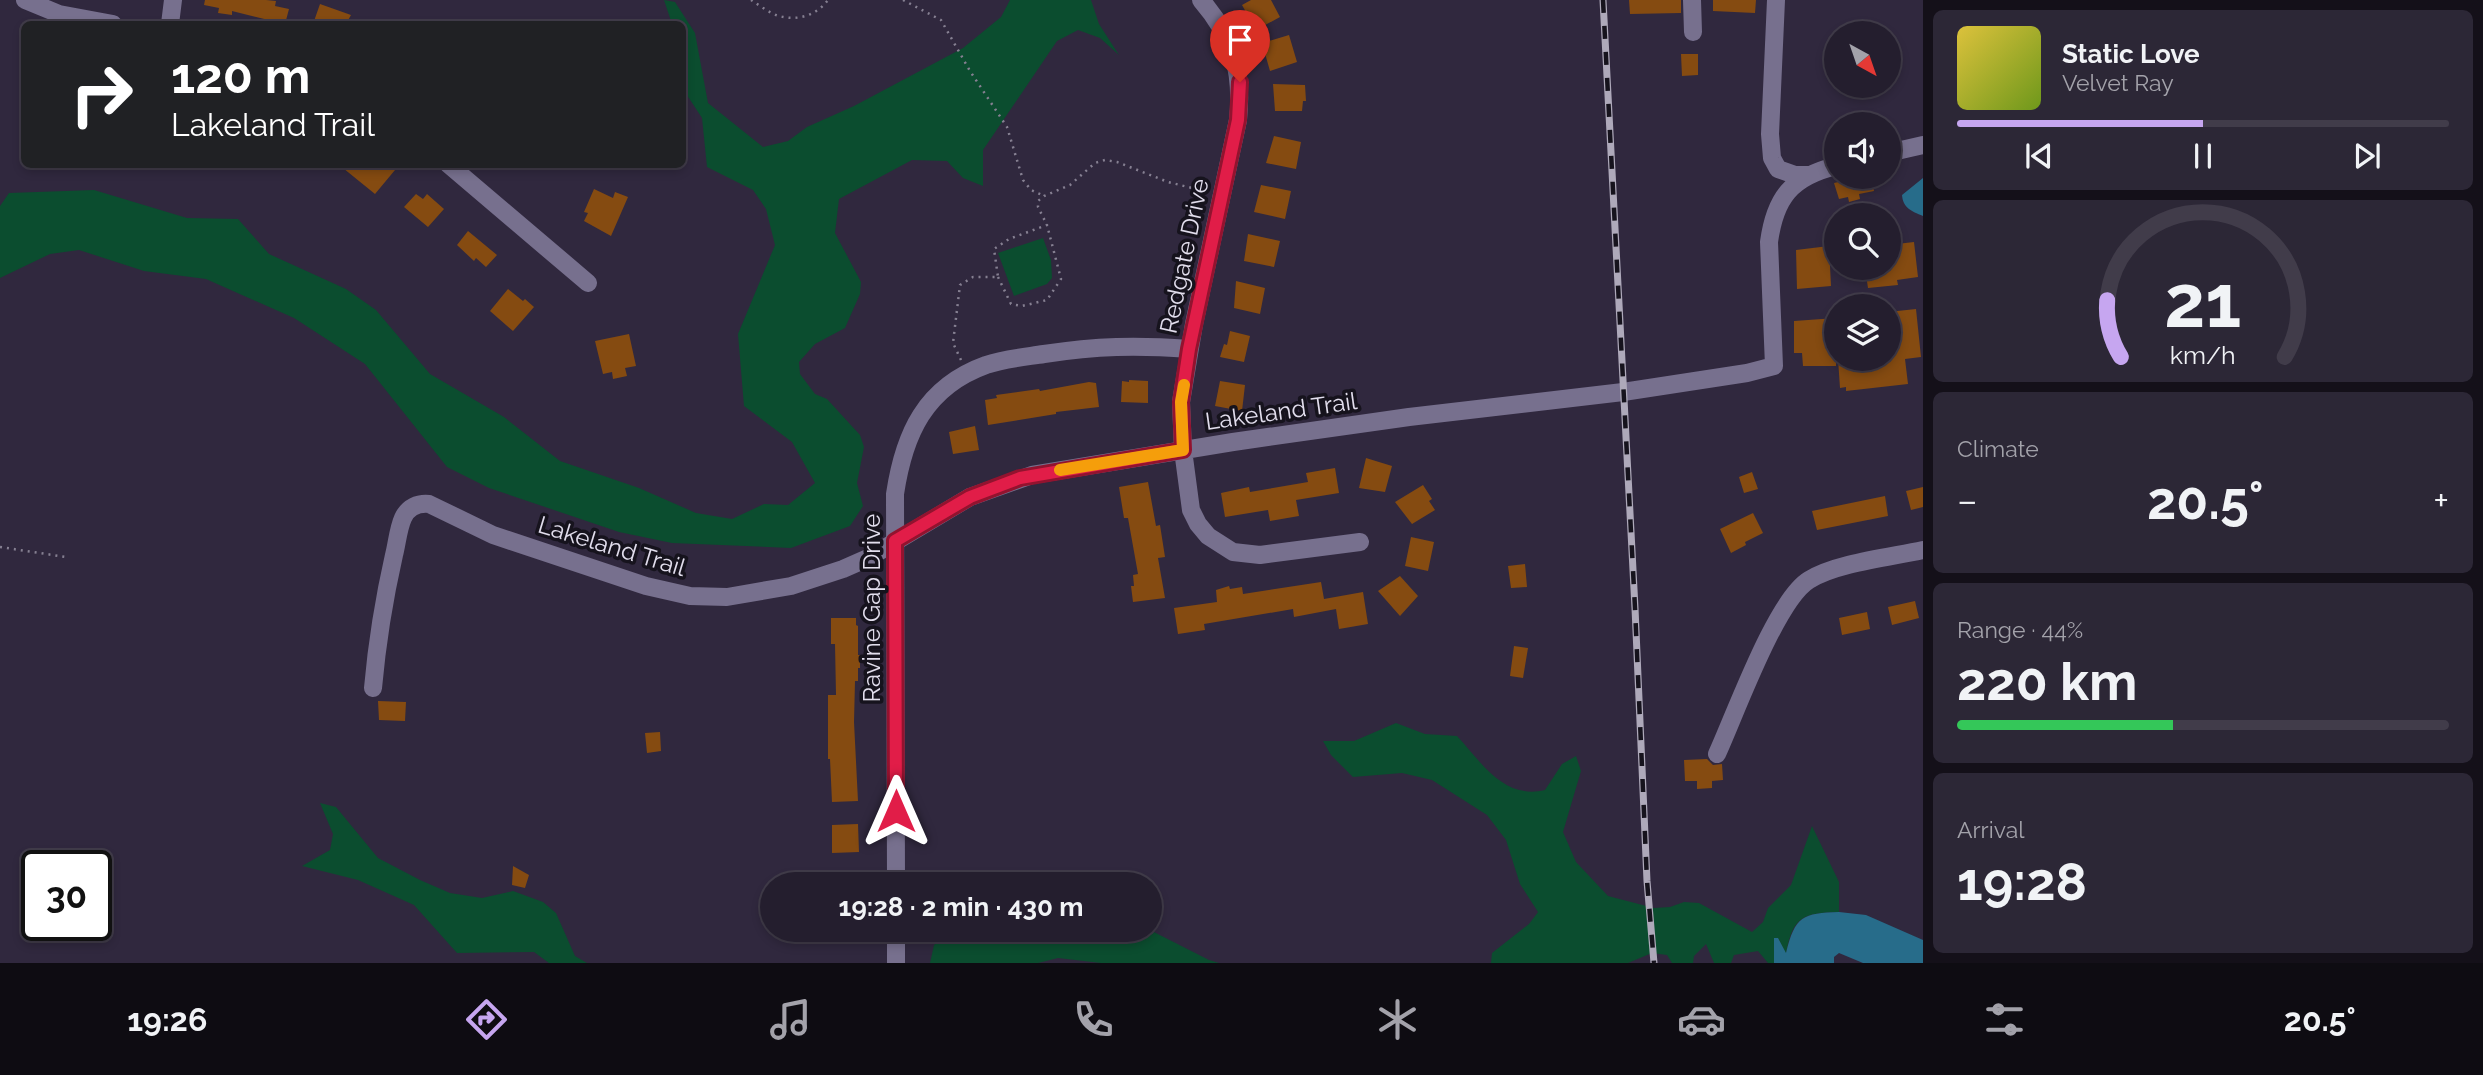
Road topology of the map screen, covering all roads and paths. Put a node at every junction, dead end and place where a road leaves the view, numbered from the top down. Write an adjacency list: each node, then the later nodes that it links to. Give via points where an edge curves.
1 (25, 0): 9 (street, via 59,14)
2 (173, 0): 10 (street)
3 (751, 0): 4 (path, via 776,15 797,17 820,11)
4 (828, 0)
5 (903, 0): 18 (path, via 941,20 1007,127 1023,180)
6 (1201, 0): 17 (street, Redgate Drive, via 1227,36 1240,82 1238,120)
7 (1692, 0): 11 (street)
8 (1776, 0): 16 (street, via 1772,158 1777,169)
9 (97, 21)
10 (170, 21)
11 (1693, 32)
12 (1923, 145): 13 (street)
13 (1901, 150)
14 (453, 168): 21 (street)
15 (1824, 170): 16 (street, Lakeland Trail)
16 (1808, 175): 24 (street, Lakeland Trail, via 1784,195 1772,222 1774,366 1623,393 1395,419)
17 (1222, 195): 18 (path, via 1105,160 1070,185); 22 (street, Redgate Drive)
18 (1044, 196): 19 (path, via 1038,207)
19 (1047, 225): 20 (path, via 994,249); 20 (path, via 1061,279 1047,300 1011,304)
20 (998, 277): 23 (path, via 973,277 960,285 953,343)
21 (588, 283)
22 (1189, 349): 23 (street, Ravine Gap Drive, via 1087,347 1015,359); 24 (street, Redgate Drive, via 1181,402)
23 (968, 373): 25 (street, Ravine Gap Drive, via 941,391 909,435 895,494)
24 (1183, 450): 25 (street, Lakeland Trail, via 1020,478 970,497); 26 (street, Redgate Drive, via 1191,510 1213,541 1233,552 1261,555)
25 (895, 541): 30 (street, Lakeland Trail, via 868,558 818,578 753,594 707,598 646,586 493,535 422,503 402,519 384,598); 32 (street, Ravine Gap Drive)
26 (1360, 542)
27 (0, 547): 29 (path)
28 (1923, 550): 31 (street, via 1822,574 1792,595)
29 (66, 557)
30 (373, 688)
31 (1717, 754)
32 (896, 872)
33 (896, 942): 34 (street)
34 (896, 963)

